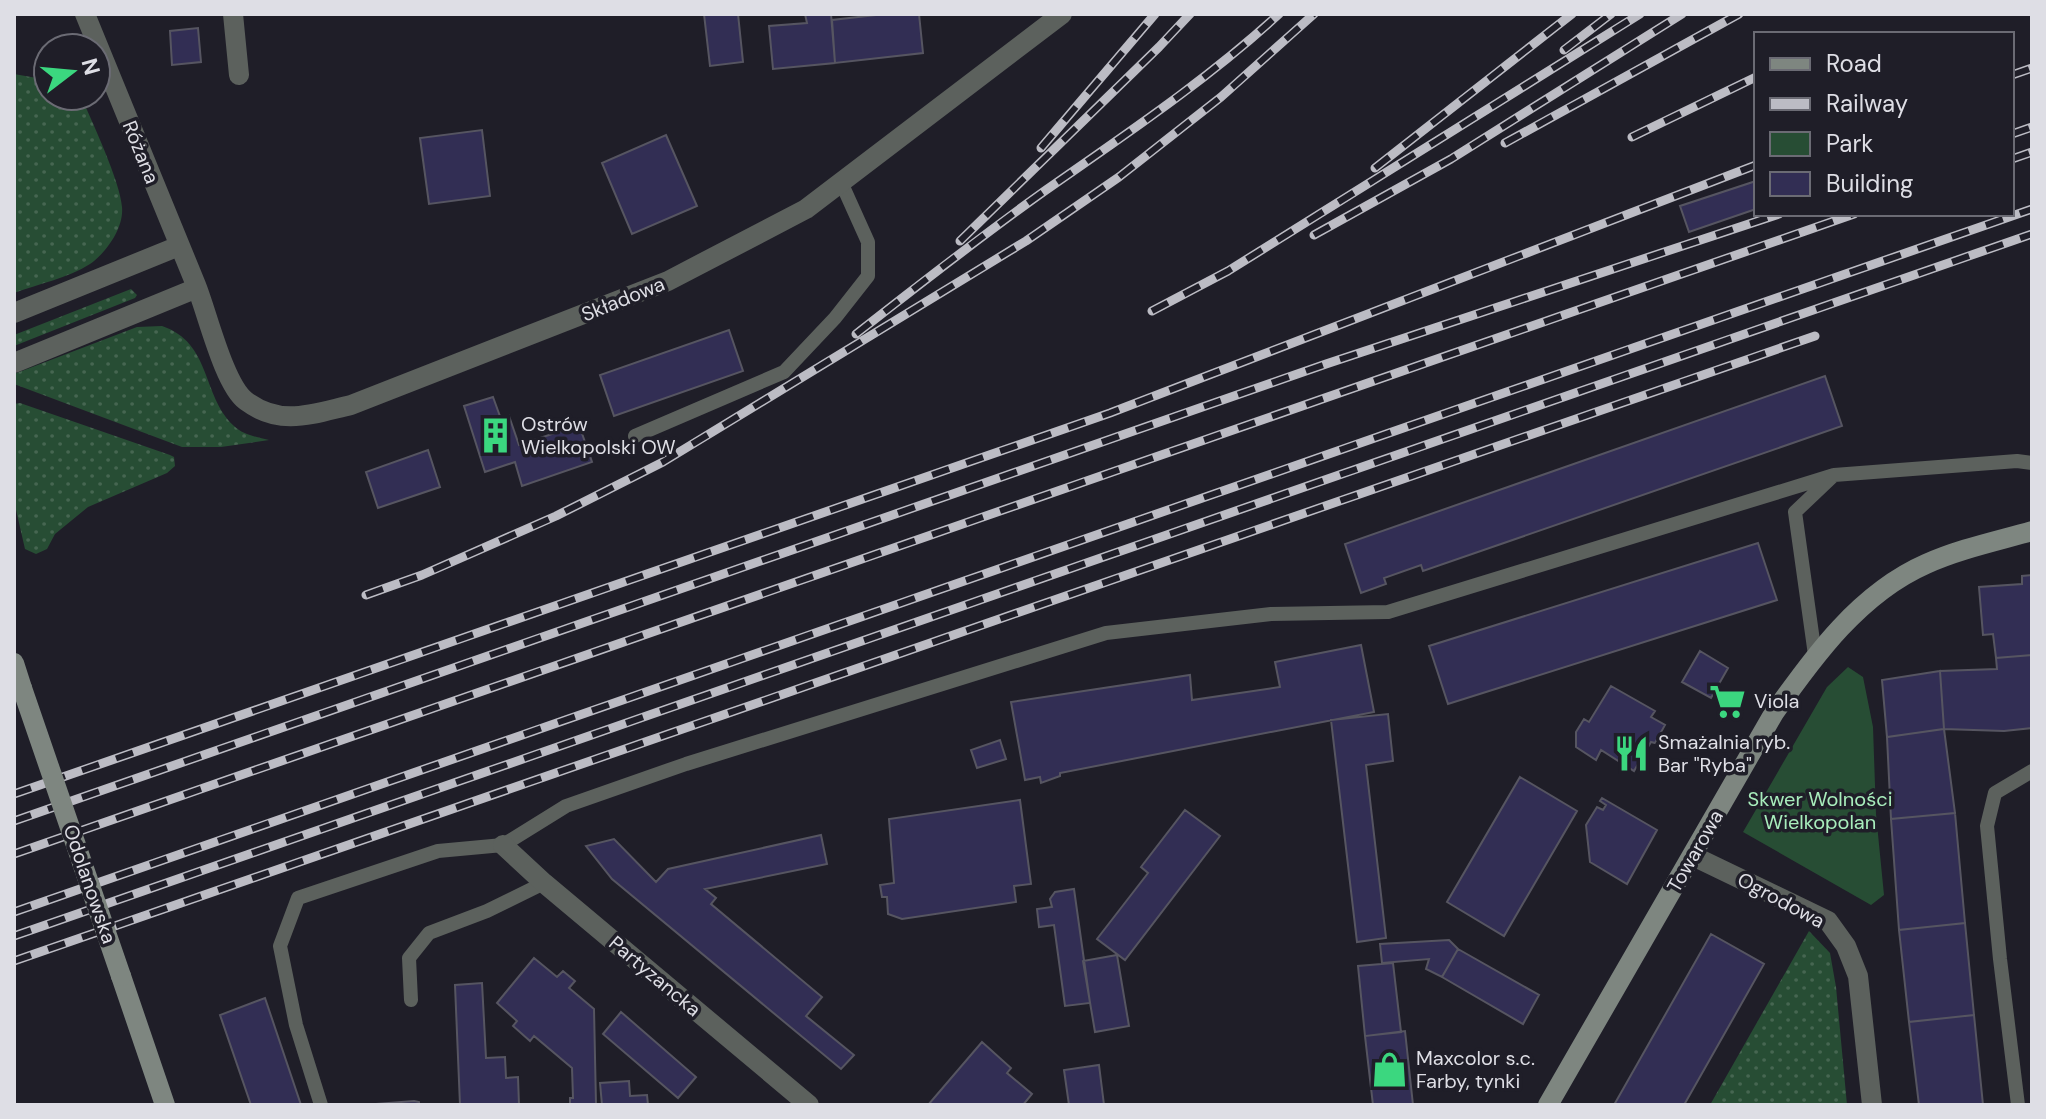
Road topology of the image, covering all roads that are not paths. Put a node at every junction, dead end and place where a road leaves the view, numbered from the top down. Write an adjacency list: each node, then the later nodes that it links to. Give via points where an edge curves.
1 (85, 14): 6 (street, Różana)
2 (233, 14): 4 (street)
3 (1062, 14): 5 (street, Składowa)
4 (239, 75)
5 (841, 182): 7 (street, Składowa, via 806,209 668,281 351,405 306,416 273,416 243,400 228,375); 10 (lane, via 868,242 868,276 835,318 784,372)
6 (179, 246): 7 (street, Różana); 8 (street)
7 (197, 288): 9 (street)
8 (14, 313)
9 (14, 363)
10 (635, 436)
11 (2032, 463): 12 (lane)
12 (1834, 475): 14 (lane, via 1795,512); 17 (lane, via 1388,612 1271,614 1106,633 656,774 566,806)
13 (2032, 531): 14 (main road, Towarowa, via 1927,564 1900,578 1868,601)
14 (1815, 655): 18 (main road, Towarowa, via 1774,713)
15 (14, 663): 21 (main road, Odolanowska, bridge)
16 (2032, 771): 26 (lane, via 1995,793 1987,826)
17 (503, 845): 19 (street, Partyzancka); 22 (lane, via 438,851 298,898 280,946 296,1025)
18 (1693, 856): 24 (main road, Towarowa); 25 (street, Ogrodowa, via 1828,921 1846,946 1858,976)
19 (544, 883): 20 (lane, via 429,933 409,958); 23 (street, Partyzancka)
20 (411, 1000)
21 (165, 1105)
22 (321, 1105)
23 (809, 1105)
24 (1548, 1105)
25 (1872, 1105)
26 (2018, 1105)

